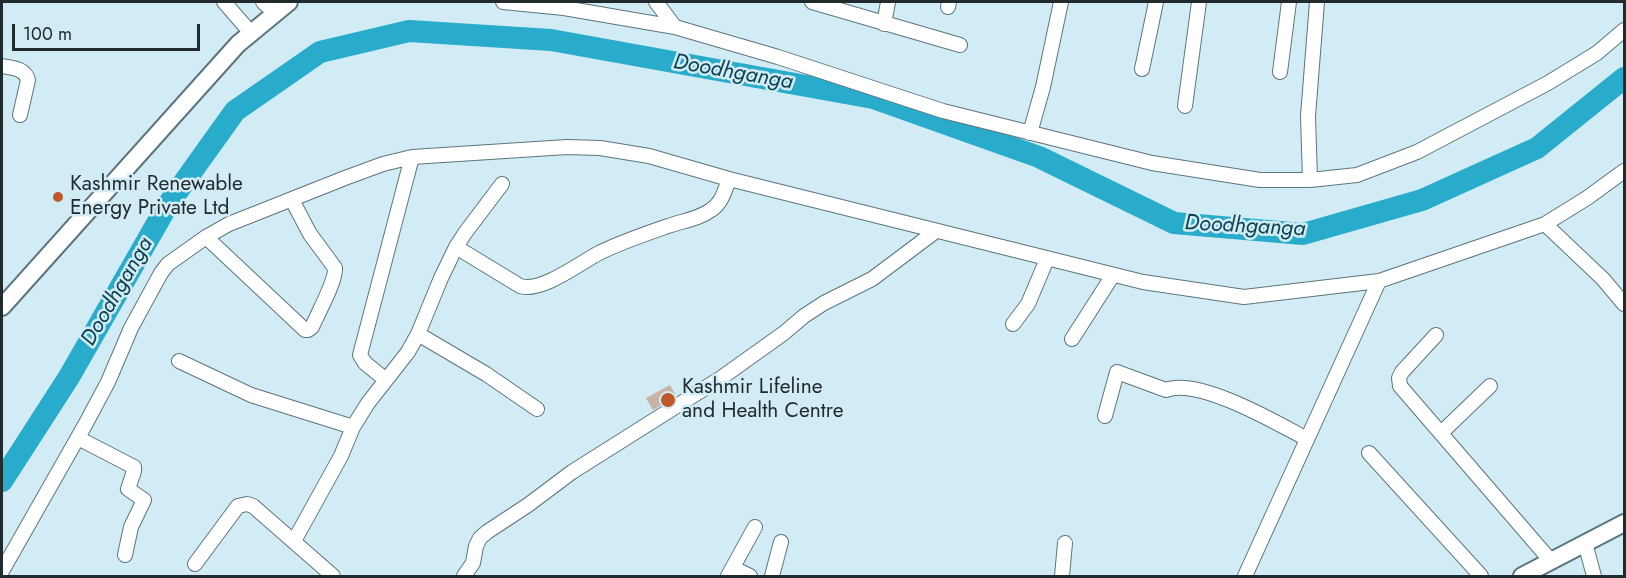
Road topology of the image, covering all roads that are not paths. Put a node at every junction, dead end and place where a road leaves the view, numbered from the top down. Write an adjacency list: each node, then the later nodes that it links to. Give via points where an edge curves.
1 (224, 2): 16 (street)
2 (290, 2): 12 (main road)
3 (503, 2): 14 (street)
4 (656, 2): 14 (street)
5 (812, 2): 13 (street)
6 (888, 2): 13 (street)
7 (1061, 2): 23 (street)
8 (1156, 2): 19 (street)
9 (1199, 2): 21 (street)
10 (1289, 2): 20 (street)
11 (1317, 2): 27 (street, via 1308,116)
12 (269, 7): 16 (main road)
13 (884, 24): 17 (street)
14 (675, 27): 23 (street, via 943,111)
15 (1624, 30): 27 (street, via 1597,53 1548,83 1417,152 1357,175)
16 (251, 33): 38 (main road)
17 (960, 45)
18 (2, 66): 22 (street, via 22,70 28,76)
19 (1142, 69)
20 (1280, 72)
21 (1185, 106)
22 (20, 115)
23 (1030, 133): 27 (street, via 1152,163 1260,180)
24 (412, 158): 26 (street, via 600,148 649,156); 29 (street, via 383,164); 44 (street, via 360,355)
25 (1624, 171): 30 (street)
26 (729, 179): 31 (street); 33 (street, via 720,203 706,213 622,243 539,286 520,286)
27 (1310, 180)
28 (502, 183): 33 (street)
29 (292, 200): 32 (street, via 261,210); 32 (street, via 336,271 308,330)
30 (1545, 224): 36 (street); 37 (street)
31 (936, 231): 34 (street); 65 (street, via 872,279 804,316 721,378 572,472 488,532 480,538 473,563)
32 (206, 237): 50 (street, via 176,257 161,273)
33 (456, 248): 40 (street)
34 (1047, 259): 35 (street); 39 (street, via 1028,304)
35 (1113, 275): 36 (street, via 1244,297); 42 (street)
36 (1379, 281): 51 (street)
37 (1624, 304)
38 (2, 307)
39 (1013, 324)
40 (418, 334): 44 (street); 46 (street)
41 (1436, 335): 49 (street, via 1402,372 1399,382)
42 (1072, 339)
43 (179, 361): 48 (street, via 251,395)
44 (386, 380): 48 (street)
45 (1490, 386): 49 (street)
46 (537, 409)
47 (1105, 417): 51 (street, via 1118,372 1166,390 1187,387 1234,401)
48 (353, 427): 55 (street)
49 (1441, 434): 60 (street)
50 (78, 438): 59 (street, via 134,467 128,489 144,500 131,527); 62 (street)
51 (1307, 439): 69 (street)
52 (1369, 453): 70 (street)
53 (1624, 523): 58 (main road)
54 (755, 527): 63 (street)
55 (294, 542): 61 (street, via 253,506 243,504); 64 (street)
56 (781, 542): 67 (street)
57 (1065, 543): 68 (street)
58 (1585, 543): 60 (main road); 72 (street)
59 (125, 555)
60 (1551, 561): 71 (main road)
61 (195, 564)
62 (2, 571)
63 (730, 572): 66 (street)
64 (333, 576)
65 (464, 576)
66 (750, 576)
67 (772, 576)
68 (1062, 576)
69 (1245, 576)
70 (1481, 576)
71 (1522, 576)
72 (1594, 576)

